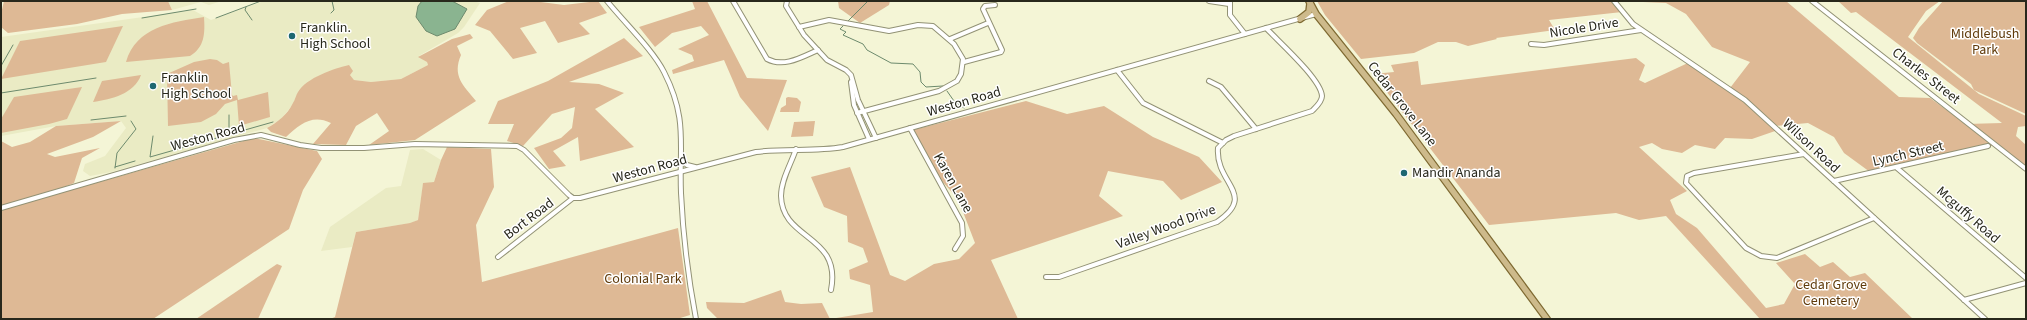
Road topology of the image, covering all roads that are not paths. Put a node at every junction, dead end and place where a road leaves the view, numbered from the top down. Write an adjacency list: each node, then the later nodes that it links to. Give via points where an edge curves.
1 (607, 1): 34 (street, via 656,59 666,76 680,121)
2 (733, 1): 19 (street, via 770,62 786,62)
3 (787, 1): 13 (street, via 786,6)
4 (1209, 1): 8 (street)
5 (1614, 1): 15 (street, Wilson Road)
6 (1812, 1): 37 (street, Charles Street)
7 (1310, 2): 10 (main road, Cedar Grove Lane); 11 (main road, via 1308,12)
8 (1229, 3): 16 (street, via 1229,15)
9 (995, 5): 12 (street, via 984,6)
10 (1316, 14): 11 (street, Weston Road); 51 (main road, Cedar Grove Lane, via 1396,114)
11 (1300, 18): 14 (street, Weston Road)
12 (988, 23): 17 (street); 20 (street, via 1001,52)
13 (799, 27): 17 (street, via 828,20 882,31 928,25 937,28); 19 (street)
14 (1266, 28): 16 (street, Weston Road); 27 (street, via 1315,80 1322,95 1320,102 1312,111)
15 (1641, 30): 18 (street, Nicole Drive, via 1544,45); 33 (street, Wilson Road, via 1728,87)
16 (1245, 34): 21 (street, Weston Road)
17 (950, 39): 20 (street)
18 (1531, 44)
19 (818, 50): 22 (street, via 827,60 846,70)
20 (964, 62): 24 (street, via 961,75 955,83 945,89)
21 (1117, 70): 26 (street, Weston Road); 30 (street, via 1143,103)
22 (851, 76): 24 (street); 25 (street, via 852,101)
23 (1209, 81): 27 (street, via 1221,87)
24 (864, 111): 25 (street); 28 (street)
25 (857, 113): 29 (street)
26 (910, 128): 28 (street, Weston Road); 43 (street, Karen Lane, via 962,223 963,236)
27 (1256, 129): 30 (street, via 1234,136)
28 (876, 138): 29 (street, Weston Road)
29 (869, 140): 32 (street, Weston Road, via 830,149)
30 (1223, 143): 45 (street, Valley Wood Drive, via 1218,148 1217,161 1235,192 1236,199 1235,206 1225,218 1060,277)
31 (1988, 146): 36 (street, Lynch Street)
32 (796, 150): 35 (street, Weston Road, via 765,150); 48 (street, via 781,192 783,210 793,226 814,240 828,255 833,271)
33 (1804, 154): 39 (street, Wilson Road); 42 (street, via 1694,173 1687,176 1686,183 1746,248 1768,259 1777,258)
34 (681, 159): 35 (street, via 687,165); 38 (street)
35 (697, 168): 38 (street, Weston Road)
36 (1897, 168): 39 (street, Lynch Street); 46 (street, Mcguffy Road)
37 (2026, 169)
38 (680, 172): 40 (street, Weston Road, via 591,196); 50 (street, via 689,277)
39 (1834, 181): 42 (street, Wilson Road)
40 (573, 198): 41 (street, Weston Road, via 517,146 414,144 321,148 261,135 234,140); 44 (street, Bort Road)
41 (1, 208)
42 (1874, 218): 49 (street, Wilson Road)
43 (955, 249)
44 (498, 257)
45 (1046, 277)
46 (2026, 278)
47 (2026, 283): 49 (street)
48 (831, 290)
49 (1964, 300): 52 (street, Wilson Road)
50 (696, 319)
51 (1547, 319)
52 (1985, 319)

